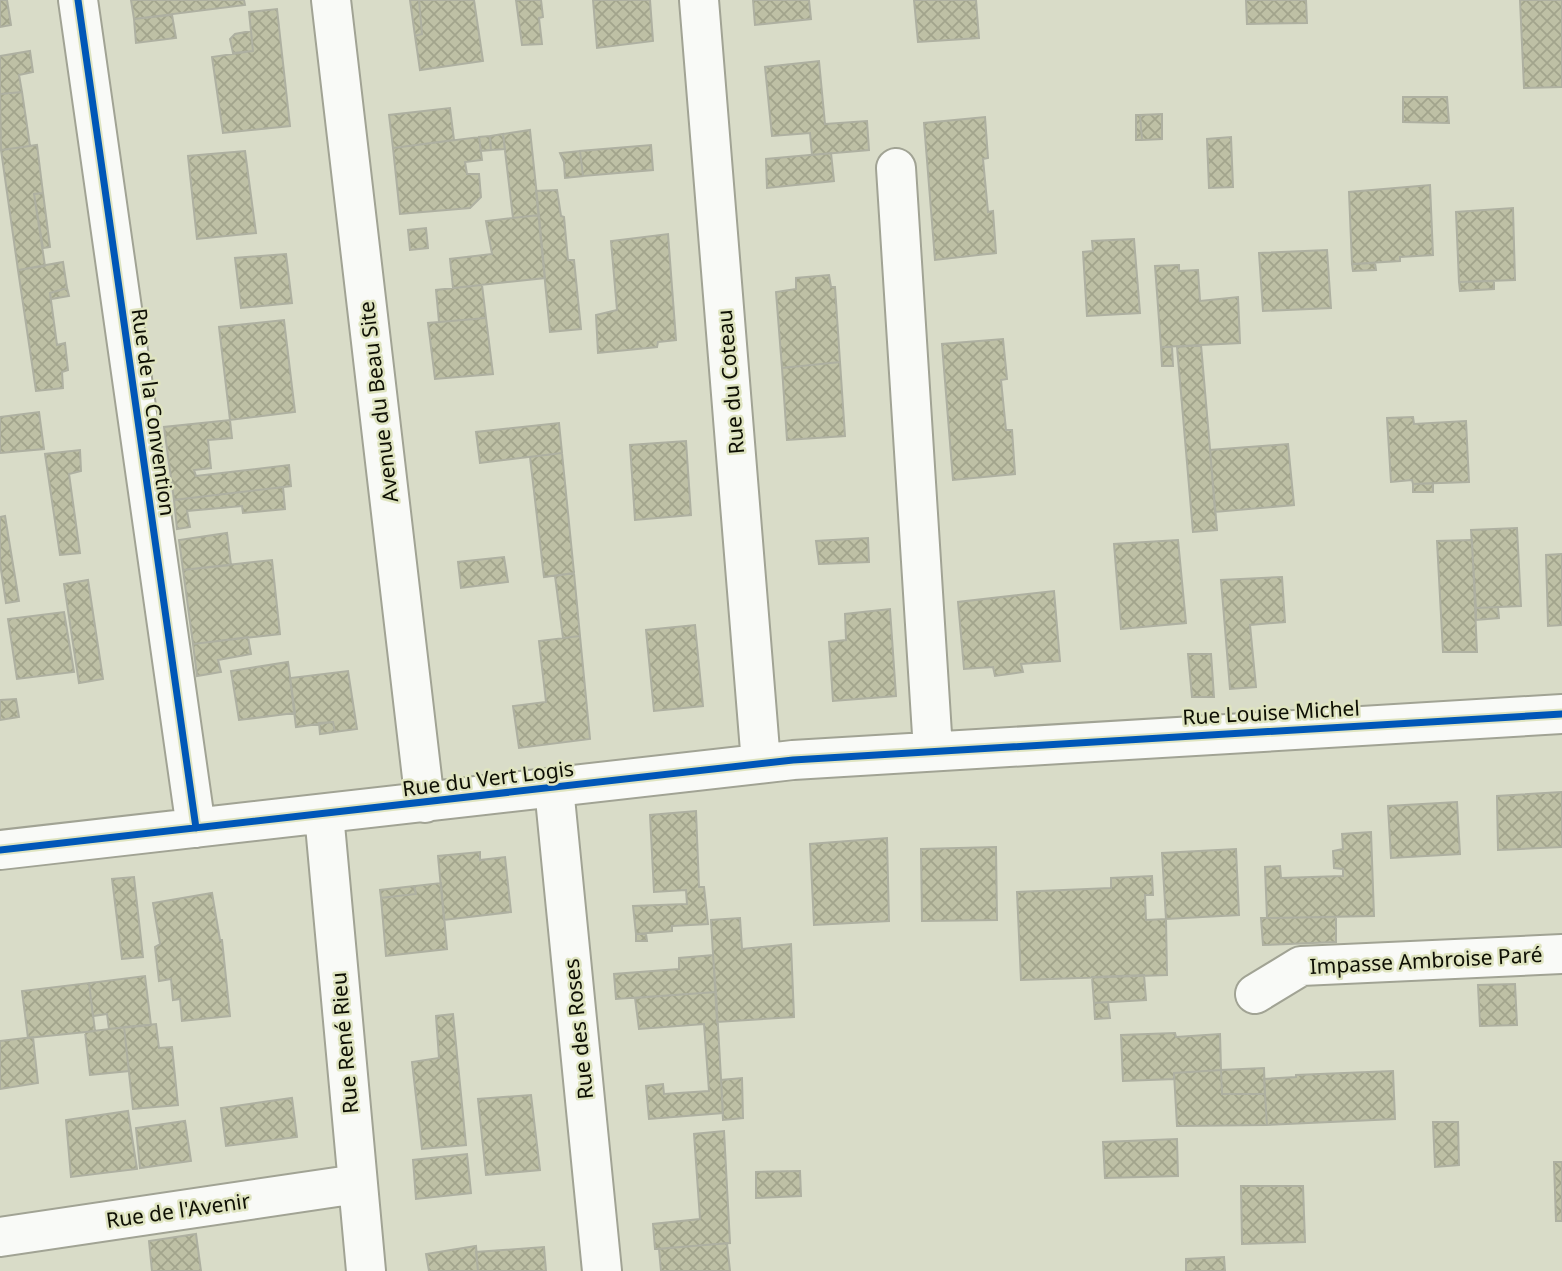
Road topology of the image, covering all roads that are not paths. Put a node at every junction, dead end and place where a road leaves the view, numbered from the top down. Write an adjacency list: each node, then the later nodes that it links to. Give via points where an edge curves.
1 (78, 0): 12 (street, Rue de la Convention)
2 (331, 0): 10 (street, Avenue du Beau Site)
3 (699, 0): 8 (street, Rue du Coteau)
4 (896, 168): 7 (street)
5 (1562, 714): 6 (street, Rue Louise Michel)
6 (981, 747): 7 (street, Rue du Vert Logis)
7 (933, 750): 8 (street, Rue du Vert Logis)
8 (761, 764): 9 (street, Rue du Vert Logis)
9 (554, 788): 10 (street, Rue du Vert Logis); 19 (street, Rue des Roses)
10 (425, 803): 11 (street, Rue du Vert Logis)
11 (324, 814): 12 (street, Rue du Vert Logis); 16 (street, Rue René Rieu)
12 (196, 828): 13 (street, Rue du Vert Logis)
13 (0, 850)
14 (1562, 954): 15 (street, Impasse Ambroise Paré, via 1301,965)
15 (1255, 994)
16 (356, 1184): 17 (street, Rue de l'Avenir); 18 (street, Rue René Rieu)
17 (0, 1237)
18 (366, 1271)
19 (603, 1271)

